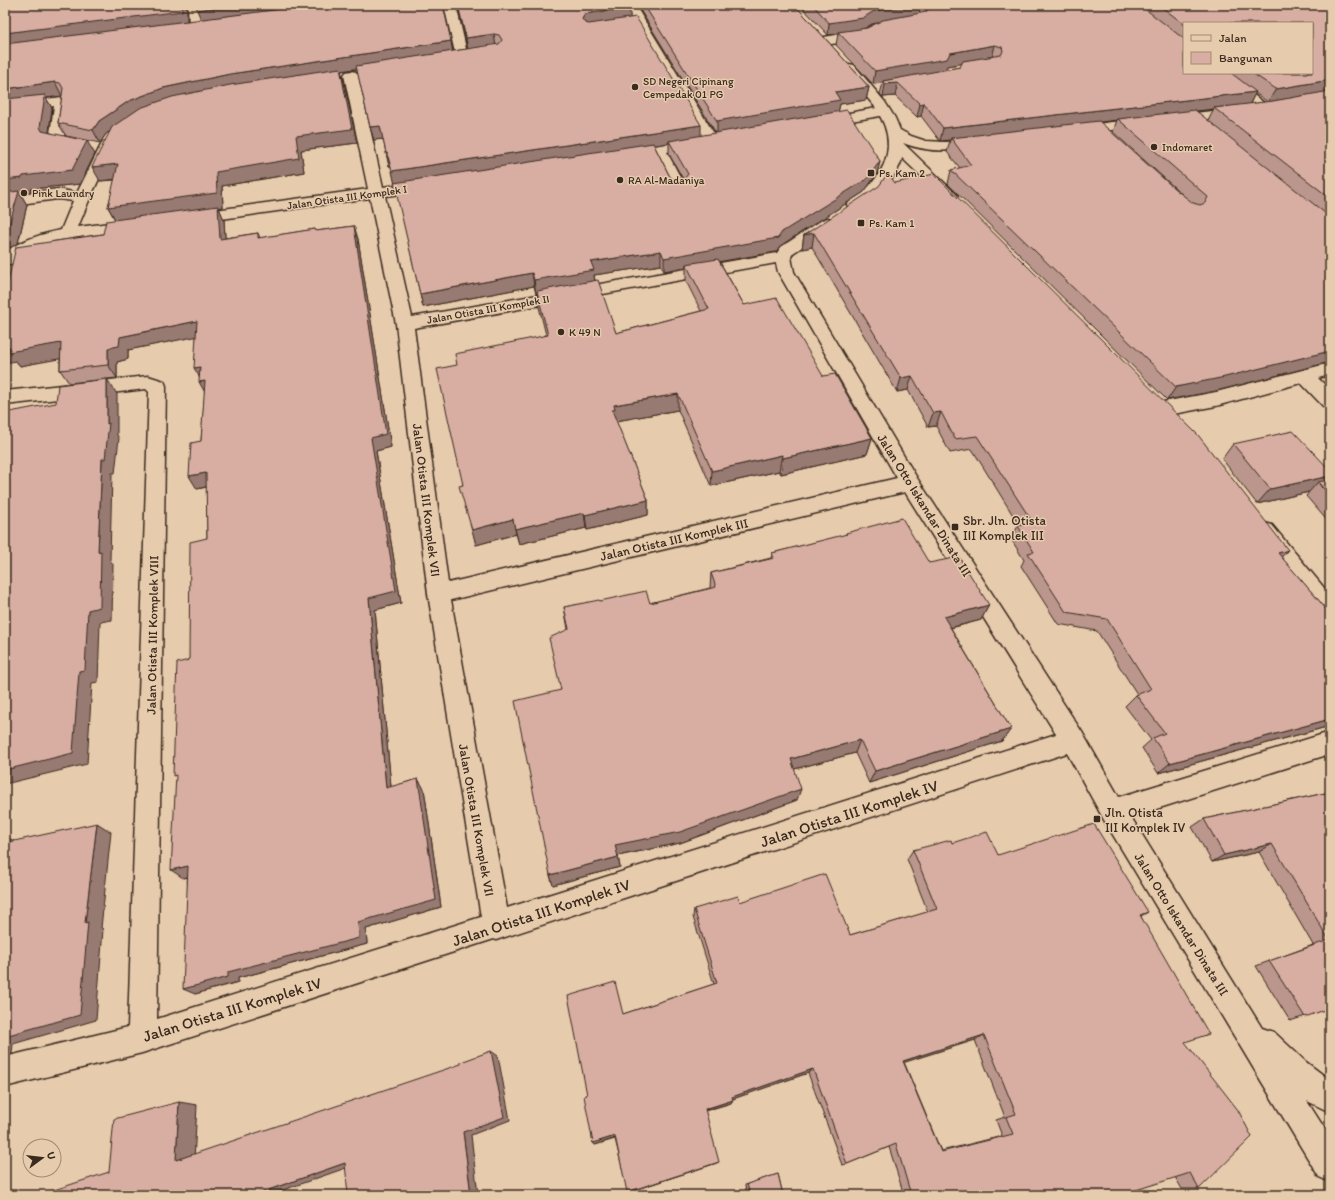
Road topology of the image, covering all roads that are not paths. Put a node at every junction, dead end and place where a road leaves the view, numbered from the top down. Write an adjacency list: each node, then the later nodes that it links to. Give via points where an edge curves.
1 (194, 5): 8 (street)
2 (450, 5): 12 (street, via 468,56)
3 (629, 5): 4 (street)
4 (641, 24): 6 (street); 30 (street, via 718,139)
5 (211, 26): 8 (street)
6 (626, 26)
7 (810, 26): 11 (street)
8 (195, 28): 10 (street)
9 (876, 28): 11 (street, via 865,35)
10 (179, 30)
11 (824, 41): 20 (street, via 877,89)
12 (446, 60)
13 (367, 72): 15 (street)
14 (1219, 74): 19 (street)
15 (351, 75): 16 (street); 35 (street, Jalan Otista III Komplek VII)
16 (336, 77)
17 (1280, 106): 19 (street)
18 (5, 108): 31 (street, via 62,101 56,140)
19 (1265, 109): 21 (street)
20 (883, 111): 22 (street); 27 (street, via 892,124)
21 (1192, 118): 23 (street); 24 (street)
22 (808, 125)
23 (1097, 128): 25 (street); 29 (street)
24 (1205, 128)
25 (1065, 132)
26 (117, 134): 31 (street)
27 (897, 140): 28 (street, via 903,138 932,148); 38 (street); 42 (street, via 896,159 870,196 786,250)
28 (994, 140)
29 (1112, 141)
30 (658, 149): 32 (street); 34 (street)
31 (106, 150): 36 (street)
32 (616, 156)
33 (440, 184): 35 (street, Jalan Otista III Komplek I)
34 (678, 188)
35 (378, 194): 39 (street, Jalan Otista III Komplek I); 44 (street, Jalan Otista III Komplek VII)
36 (82, 198): 37 (street, via 58,194); 41 (street)
37 (5, 201)
38 (958, 204)
39 (175, 220)
40 (144, 224): 41 (street)
41 (67, 234): 43 (street, via 24,246)
42 (783, 256): 44 (street, Jalan Otista III Komplek II); 50 (street, Jalan Otto Iskandar Dinata III, via 786,272)
43 (6, 258)
44 (405, 324): 52 (street, Jalan Otista III Komplek VII)
45 (1330, 369): 46 (street)
46 (1304, 375): 48 (street); 49 (street, via 1216,399 1157,403)
47 (5, 398): 59 (street, Jalan Otista III Komplek VIII, via 148,382 157,386)
48 (1330, 401)
49 (1178, 424)
50 (910, 483): 52 (street, Jalan Otista III Komplek III); 54 (street, Jalan Otto Iskandar Dinata III)
51 (1255, 518): 53 (street)
52 (439, 594): 57 (street, Jalan Otista III Komplek VII)
53 (1330, 611)
54 (1073, 740): 56 (street, Jalan Otto Iskandar Dinata III); 57 (street, Jalan Otista III Komplek IV)
55 (1330, 743): 56 (street)
56 (1113, 811): 58 (street, Jalan Otto Iskandar Dinata III)
57 (496, 926): 59 (street, Jalan Otista III Komplek IV)
58 (1241, 1019): 61 (street, via 1284,1062); 62 (street, Jalan Otto Iskandar Dinata III)
59 (142, 1038): 60 (street, Jalan Otista III Komplek IV)
60 (5, 1072)
61 (1330, 1097)
62 (1330, 1166)

